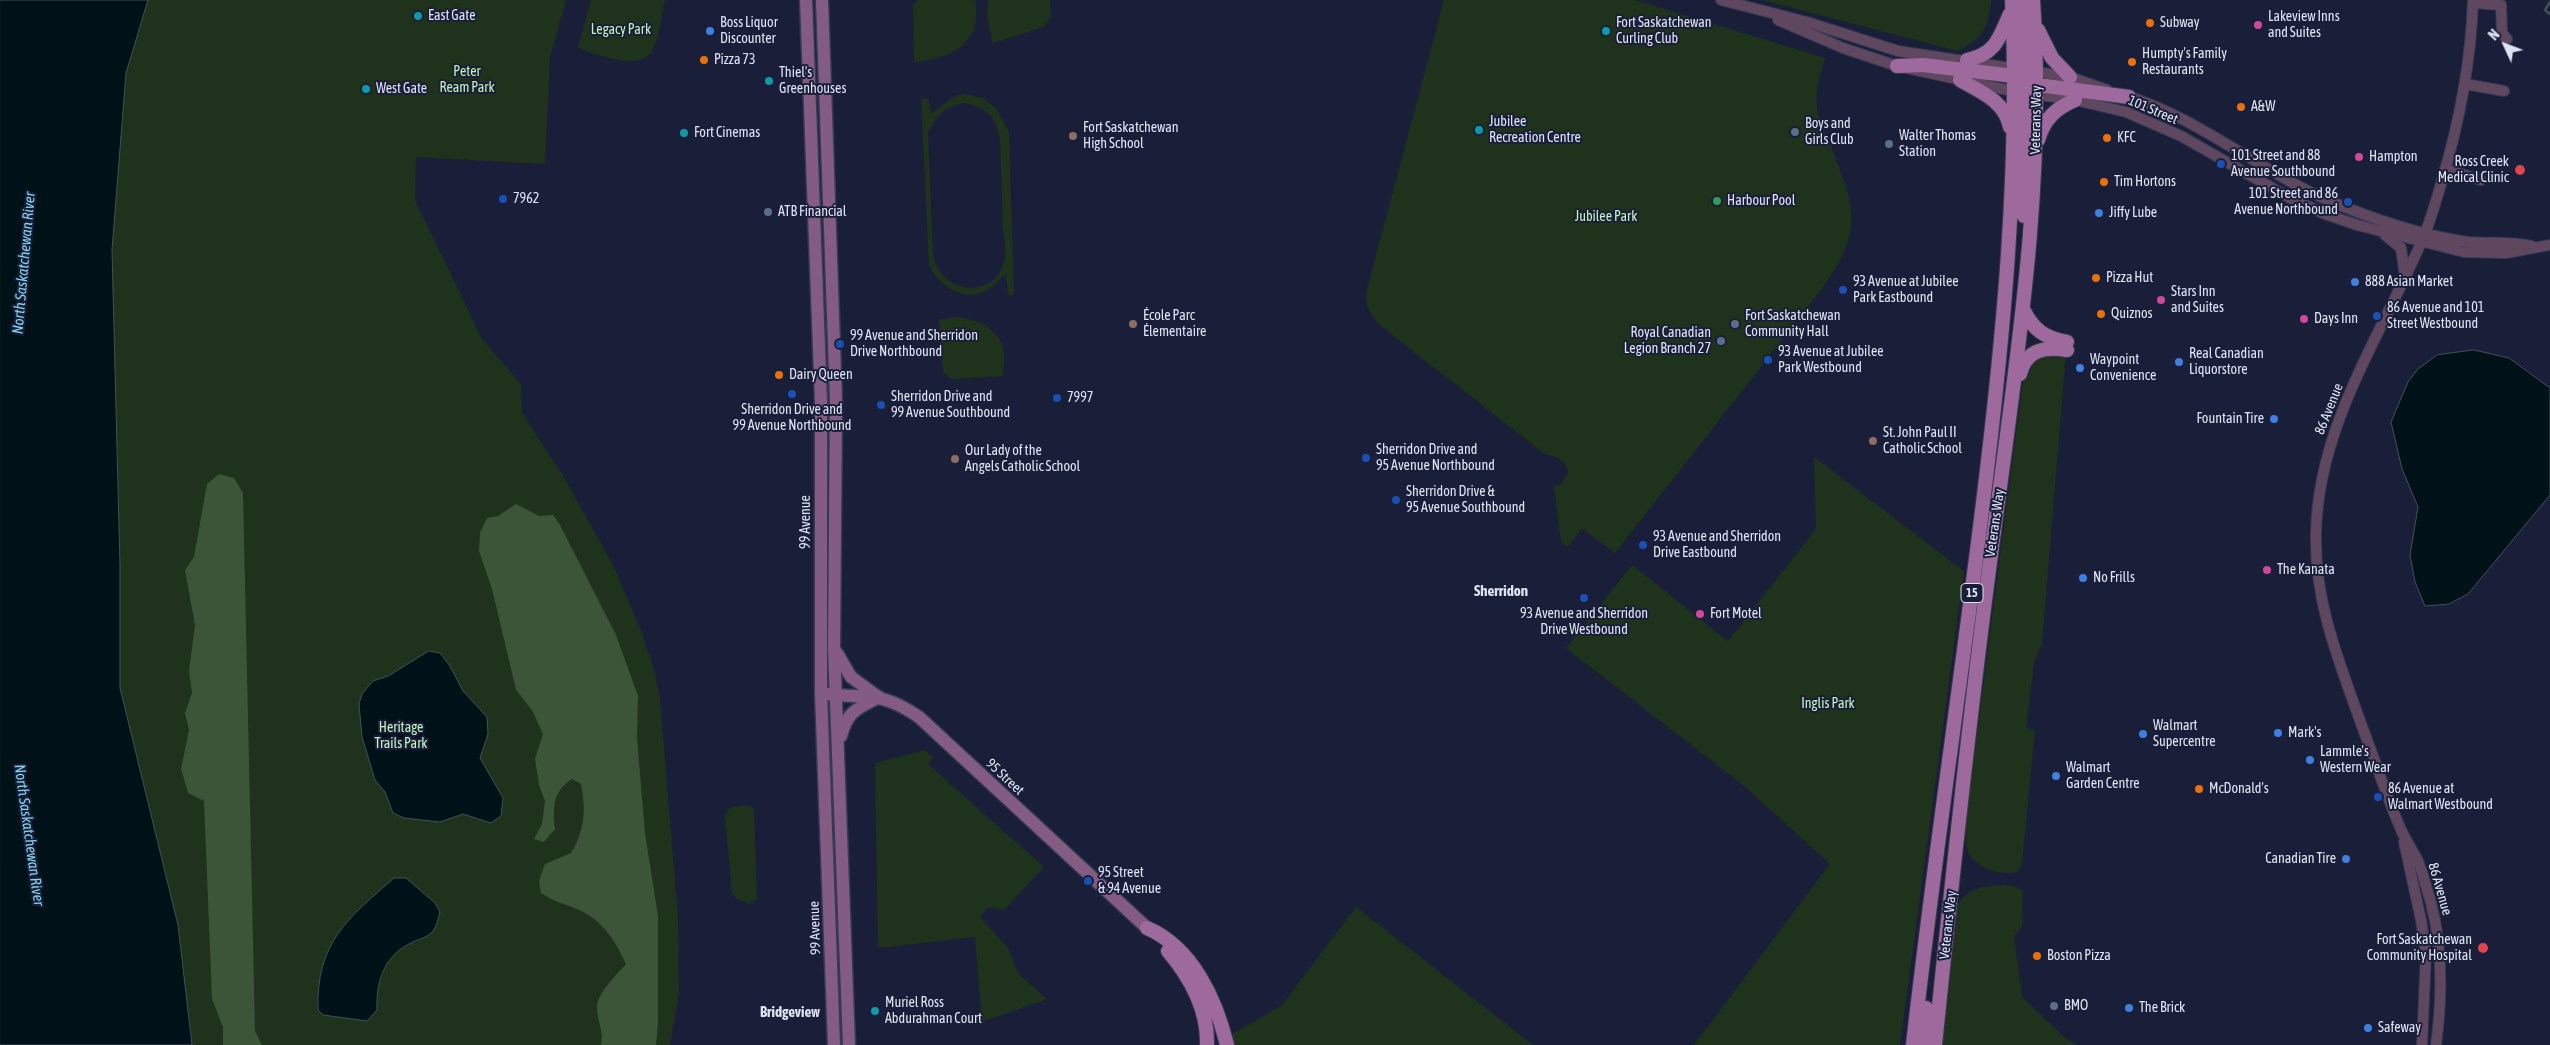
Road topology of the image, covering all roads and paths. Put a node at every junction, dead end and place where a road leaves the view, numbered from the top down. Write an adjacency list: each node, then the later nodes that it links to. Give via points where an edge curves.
1 (806, 0): 33 (main road, 99 Avenue, via 821,401)
2 (822, 0): 32 (main road, 99 Avenue, via 836,401)
3 (1721, 0): 7 (street, 101 Street)
4 (2033, 0): 8 (main road, Veterans Way / 15)
5 (2473, 2): 9 (street, via 2501,5 2502,32); 15 (street, 86 Avenue)
6 (2014, 3): 10 (main road, via 1992,49 1982,57); 14 (main road, Veterans Way / 15)
7 (1752, 8): 10 (street, 101 Street, via 1898,51); 11 (street, 101 Street, via 1842,48)
8 (2035, 25): 12 (main road, via 2052,58); 14 (main road, Veterans Way / 15)
9 (2507, 39)
10 (1967, 60): 14 (street, 101 Street)
11 (1897, 66): 13 (street, 101 Street); 14 (main road, via 1923,65)
12 (2070, 77): 14 (street, 101 Street); 17 (street, 101 Street)
13 (1960, 80): 14 (street, 101 Street); 19 (main road, via 1991,98 2004,110)
14 (2024, 81): 17 (main road); 18 (street, 101 Street); 19 (main road, Veterans Way / 15); 20 (main road, Veterans Way / 15); 28 (main road, via 2024,266)
15 (2465, 84): 16 (street); 21 (street, 86 Avenue)
16 (2504, 91)
17 (2129, 97): 24 (street, 101 Street, via 2175,115 2316,195)
18 (2076, 100): 20 (main road, via 2063,105 2049,117); 23 (street, 101 Street, via 2146,119 2294,200)
19 (2012, 140): 38 (main road, Veterans Way / 15, via 2004,300 1990,447)
20 (2036, 150): 28 (main road, Veterans Way / 15)
21 (2446, 168): 22 (street); 24 (street, 86 Avenue)
22 (2481, 180)
23 (2375, 230): 25 (street, 101 Street); 29 (street, via 2401,248)
24 (2426, 232): 25 (street, 86 Avenue); 27 (street, 101 Street, via 2465,241)
25 (2421, 242): 27 (street, 101 Street, via 2481,254 2506,253); 29 (street, 86 Avenue)
26 (2550, 245): 27 (street, 101 Street)
27 (2532, 246)
28 (2028, 277): 30 (main road, Veterans Way / 15)
29 (2405, 278): 37 (street, 86 Avenue, via 2337,422 2323,468 2316,535 2326,624)
30 (2024, 311): 31 (main road, Veterans Way / 15); 31 (main road, via 2038,332 2067,346 2039,350 2028,357 2022,366)
31 (2012, 402): 46 (main road, Veterans Way / 15, via 1989,568)
32 (834, 648): 34 (main road, 99 Avenue); 35 (main road, via 851,677)
33 (821, 693): 34 (main road, 95 Street); 40 (main road, 99 Avenue)
34 (836, 695): 35 (main road, 95 Street); 36 (main road, 99 Avenue)
35 (879, 697): 36 (main road, via 846,718); 39 (main road, 95 Street, via 901,705 921,719)
36 (838, 749): 41 (main road, 99 Avenue)
37 (2403, 833): 47 (street, 86 Avenue, via 2426,953); 48 (street, 86 Avenue, via 2417,860 2435,921 2440,974)
38 (1927, 918): 44 (main road, Veterans Way / 15); 45 (main road, via 1931,933)
39 (1147, 928): 42 (main road, via 1180,966 1197,996); 43 (main road, via 1159,933 1196,970 1217,1011)
40 (834, 1045)
41 (848, 1045)
42 (1207, 1045)
43 (1227, 1045)
44 (1913, 1045)
45 (1923, 1045)
46 (1935, 1045)
47 (2422, 1045)
48 (2436, 1045)

